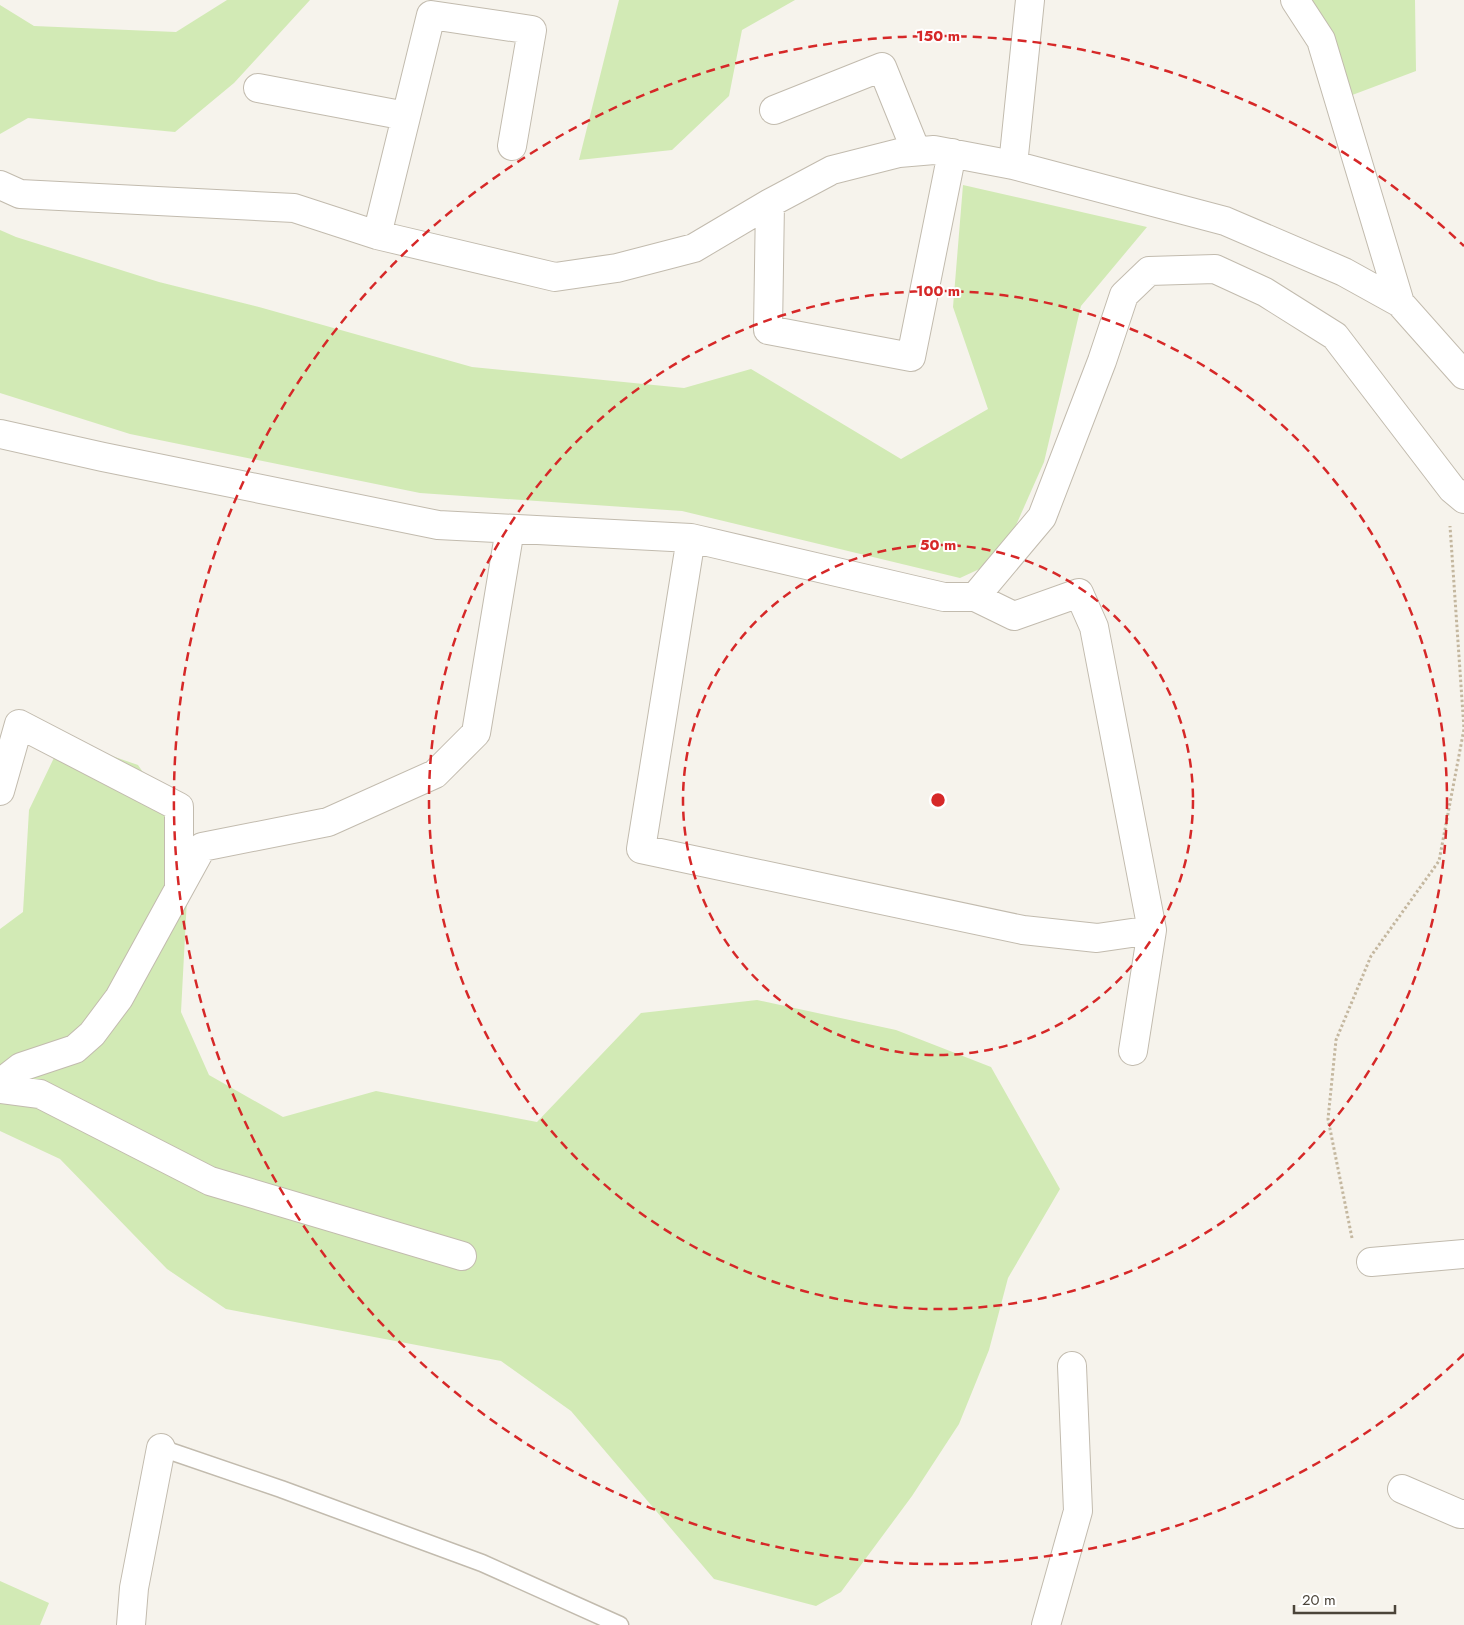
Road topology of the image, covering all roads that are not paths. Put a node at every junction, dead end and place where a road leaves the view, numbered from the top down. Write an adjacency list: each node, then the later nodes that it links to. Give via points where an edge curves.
1 (1030, 0): 9 (street)
2 (1295, 0): 13 (street, via 1321,40)
3 (258, 88): 5 (street)
4 (774, 110): 7 (street, via 882,67)
5 (406, 116): 6 (street, via 431,15 532,30); 12 (street)
6 (512, 146)
7 (916, 151): 8 (street); 11 (street, via 832,170)
8 (952, 153): 9 (street); 11 (street, via 911,357 768,330)
9 (1013, 165): 13 (street, via 1225,220 1344,272)
10 (0, 186): 12 (street, via 20,194 294,208)
11 (770, 203): 12 (street, via 694,248 617,268 555,277)
12 (376, 235)
13 (1400, 304): 14 (street)
14 (1464, 375)
15 (0, 434): 17 (street, via 438,525)
16 (1456, 491): 19 (street, via 1335,336 1265,292 1214,269 1149,272 1124,295 1102,362 1042,517)
17 (510, 529): 18 (street); 21 (street, via 476,733 435,774 328,822 202,847)
18 (690, 538): 19 (street, via 944,597); 22 (street, via 640,849 1023,930 1097,938)
19 (975, 597): 22 (street, via 1014,616 1079,593 1094,627)
20 (0, 791): 21 (street, via 19,724 180,807)
21 (179, 888): 24 (street, via 119,998 92,1034 75,1049 21,1067)
22 (1152, 930): 23 (street)
23 (1133, 1051)
24 (0, 1083)
25 (0, 1090): 28 (street, via 40,1094 210,1181)
26 (1362, 1254): 27 (street)
27 (1464, 1254)
28 (462, 1256)
29 (1072, 1366): 35 (street, via 1078,1512)
30 (161, 1448): 33 (street, via 134,1588); 34 (lane, via 482,1563)
31 (1402, 1489): 32 (street)
32 (1464, 1514)
33 (131, 1625)
34 (620, 1625)
35 (1046, 1625)

